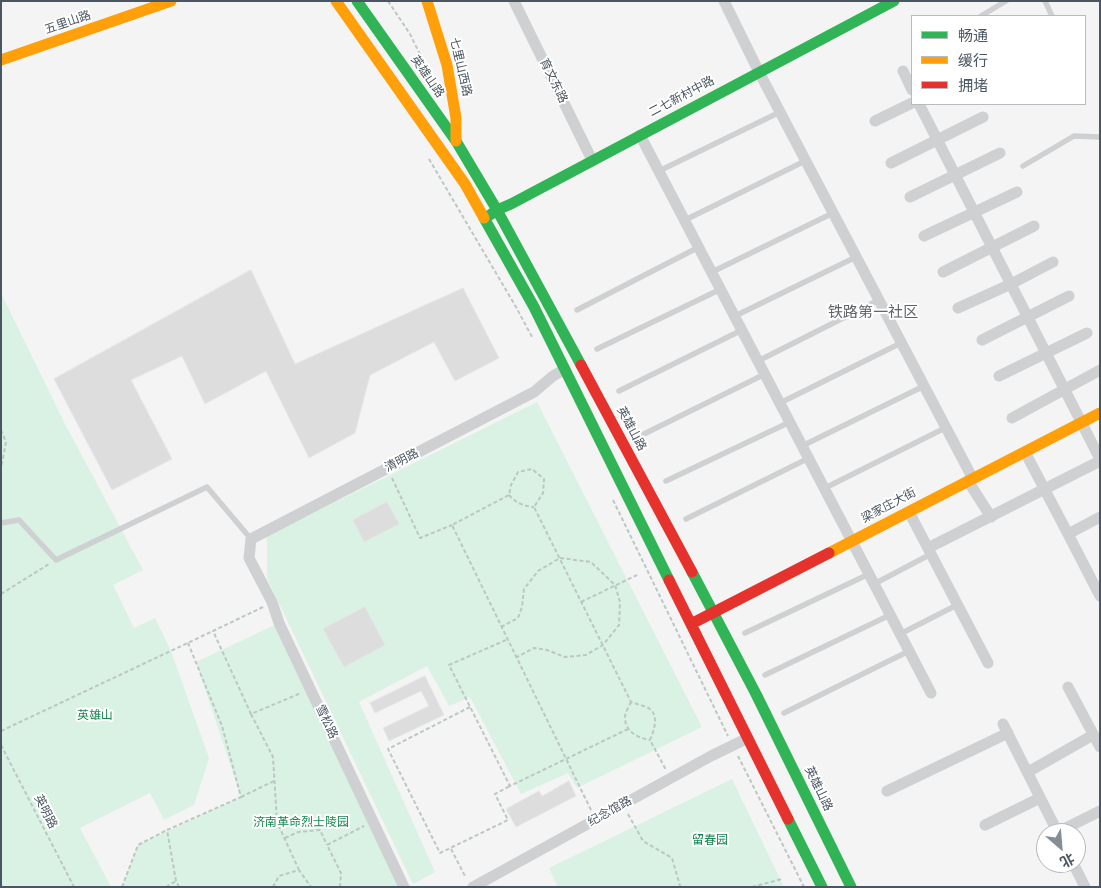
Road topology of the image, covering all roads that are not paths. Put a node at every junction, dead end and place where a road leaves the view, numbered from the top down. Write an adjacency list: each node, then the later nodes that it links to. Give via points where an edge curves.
1 (171, 1): 12 (main road, 五里山路)
2 (336, 1): 37 (main road, via 465,184)
3 (357, 1): 24 (main road, 英雄山路)
4 (427, 1): 24 (main road, 七里山西路, via 447,65 456,118)
5 (514, 1): 26 (street, 育文东路)
6 (724, 1): 14 (street)
7 (894, 1): 14 (main road, 二七新村中路)
8 (1006, 1): 10 (lane)
9 (1045, 1): 11 (lane)
10 (983, 15)
11 (1052, 15)
12 (1, 60)
13 (903, 71): 15 (street)
14 (759, 72): 18 (street); 21 (main road, 二七新村中路)
15 (911, 88)
16 (911, 103): 20 (street)
17 (920, 105): 23 (street)
18 (780, 112): 27 (street); 30 (lane)
19 (983, 117): 23 (street)
20 (875, 121)
21 (640, 134): 26 (main road, 二七新村中路); 30 (street)
22 (1100, 137): 29 (lane, via 1074,136)
23 (938, 140): 28 (street); 31 (street)
24 (456, 141): 34 (main road, 英雄山路)
25 (1000, 153): 31 (street)
26 (592, 160): 34 (main road, 二七新村中路)
27 (805, 161): 36 (street); 38 (lane)
28 (891, 163)
29 (1023, 166)
30 (659, 171): 38 (street)
31 (956, 175): 33 (street); 35 (street)
32 (1017, 192): 35 (street)
33 (910, 197)
34 (497, 210): 37 (main road, 二七新村中路); 96 (main road, 英雄山路)
35 (974, 212): 40 (street); 42 (street)
36 (833, 213): 43 (street); 45 (lane)
37 (485, 219): 62 (main road)
38 (685, 220): 41 (street)
39 (1034, 226): 42 (street)
40 (924, 236)
41 (699, 247): 45 (street); 52 (lane)
42 (992, 247): 46 (street); 47 (street)
43 (856, 258): 50 (street); 53 (lane)
44 (1053, 262): 47 (street)
45 (712, 272): 48 (street)
46 (943, 272)
47 (1011, 284): 51 (street); 54 (street)
48 (721, 289): 53 (street); 59 (lane)
49 (1069, 296): 54 (street)
50 (878, 300): 58 (street); 61 (lane)
51 (958, 308)
52 (577, 310)
53 (735, 316): 55 (street)
54 (1028, 317): 57 (street); 60 (street)
55 (742, 330): 61 (street); 68 (lane)
56 (1086, 333): 60 (street)
57 (982, 340)
58 (901, 343): 66 (street); 69 (lane)
59 (597, 349)
60 (1046, 353): 65 (street); 67 (street)
61 (758, 361): 64 (street)
62 (565, 370): 90 (street, 清明路, via 552,376 534,392); 98 (main road)
63 (1100, 370): 67 (street)
64 (765, 374): 69 (street); 75 (lane)
65 (999, 376)
66 (924, 386): 74 (street); 76 (lane)
67 (1064, 389): 71 (street); 73 (street)
68 (619, 391)
69 (780, 403): 72 (street)
70 (1100, 413): 73 (main road, 梁家庄大街)
71 (1012, 418)
72 (790, 422): 76 (street); 81 (lane)
73 (1081, 423): 77 (main road, 梁家庄大街); 79 (street)
74 (946, 428): 80 (street); 82 (lane)
75 (642, 435)
76 (802, 446): 78 (street)
77 (1025, 452): 80 (main road, 梁家庄大街); 83 (street)
78 (809, 458): 82 (street); 87 (lane)
79 (1100, 460): 83 (street)
80 (971, 480): 84 (main road, 梁家庄大街); 85 (street)
81 (666, 481)
82 (825, 488): 91 (street)
83 (1044, 490): 85 (street); 89 (street)
84 (909, 512): 91 (main road, 梁家庄大街); 92 (street)
85 (990, 517): 92 (street)
86 (1100, 517): 89 (street)
87 (686, 519)
88 (1, 523): 90 (lane, via 19,520 56,560 207,487)
89 (1068, 534): 94 (street)
90 (251, 539): 119 (street, 雪松路, via 249,558)
91 (852, 541): 93 (street); 96 (main road, 梁家庄大街)
92 (929, 551): 93 (lane); 95 (street)
93 (872, 579): 97 (street); 99 (lane)
94 (1100, 596)
95 (957, 605): 100 (lane); 102 (street)
96 (714, 612): 98 (main road, 梁家庄大街); 121 (main road, 英雄山路)
97 (890, 615): 100 (street); 103 (lane)
98 (691, 624): 108 (main road)
99 (745, 633)
100 (900, 634): 101 (street)
101 (909, 651): 105 (street); 106 (lane)
102 (988, 663)
103 (765, 675)
104 (1068, 687): 107 (street)
105 (931, 693)
106 (784, 713)
107 (1093, 735): 109 (street); 110 (street)
108 (748, 738): 118 (street, 纪念馆路); 120 (main road)
109 (1100, 747)
110 (1028, 772): 111 (street, via 1006,728); 112 (street)
111 (886, 790)
112 (1040, 798): 114 (street); 116 (street)
113 (1100, 810): 115 (street)
114 (1053, 823)
115 (1075, 823)
116 (985, 825)
117 (1078, 873): 122 (street)
118 (470, 883)
119 (404, 887)
120 (822, 887)
121 (851, 887)
122 (1085, 887)

